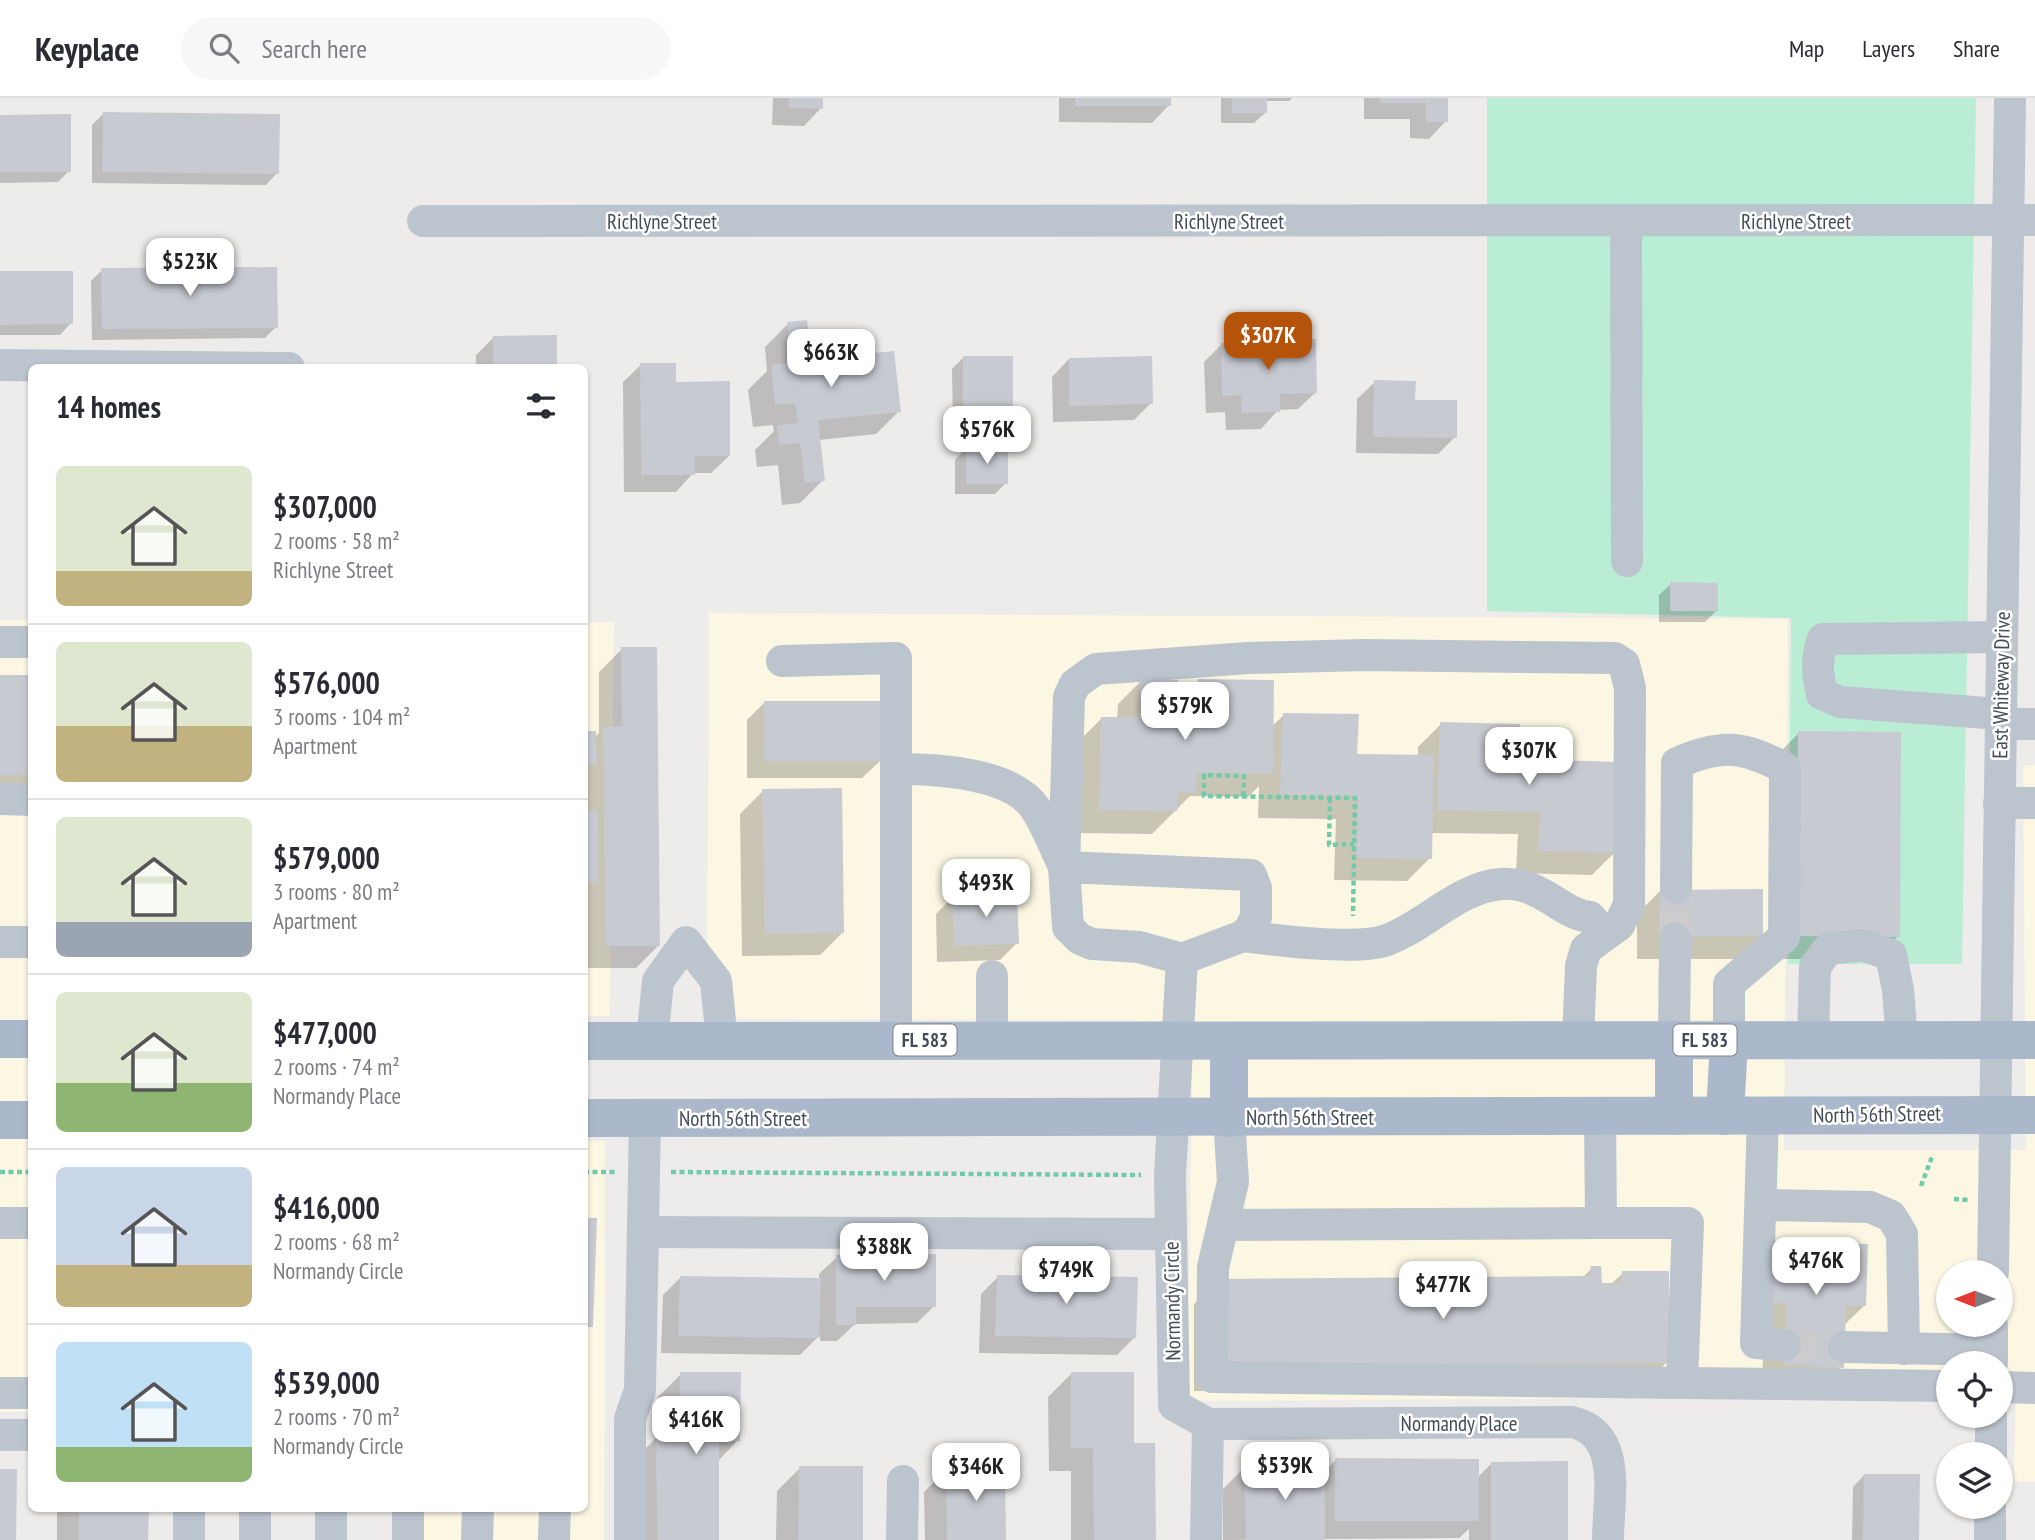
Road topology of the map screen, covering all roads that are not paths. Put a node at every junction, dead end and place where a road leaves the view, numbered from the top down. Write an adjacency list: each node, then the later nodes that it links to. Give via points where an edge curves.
1 (2010, 98): 4 (street, East Whiteway Drive)
2 (423, 221): 3 (street, Richlyne Street)
3 (1626, 221): 4 (street, Richlyne Street); 7 (street)
4 (2023, 221): 8 (street, East Whiteway Drive)
5 (0, 365): 6 (street)
6 (28, 365)
7 (1627, 561)
8 (2002, 636): 12 (street, East Whiteway Drive); 12 (street, via 1823,639 1817,663 1822,694 1840,702)
9 (0, 642): 10 (street)
10 (28, 642)
11 (782, 661): 14 (street, via 896,659)
12 (2000, 719): 13 (street); 17 (street, East Whiteway Drive)
13 (2035, 724)
14 (896, 769): 19 (street, via 966,772 1015,791 1034,806); 30 (street)
15 (0, 799): 16 (street)
16 (28, 800)
17 (1999, 803): 18 (street); 37 (street, East Whiteway Drive)
18 (2035, 803)
19 (1064, 867): 21 (street, via 1069,697 1075,684 1096,669 1364,655 1615,658 1623,664 1630,688 1629,905 1619,925); 22 (street, via 1251,875 1256,917); 26 (street, via 1068,927 1080,939 1139,947)
20 (1676, 888): 34 (street, via 1677,763 1707,749 1752,751 1785,768 1784,937 1729,984)
21 (1604, 934): 22 (street, via 1590,917 1580,916 1541,891 1503,883 1484,887 1386,941 1288,942); 32 (street, via 1586,948 1581,965)
22 (1243, 936): 26 (street)
23 (1675, 939): 33 (street)
24 (0, 942): 25 (street)
25 (28, 942)
26 (1182, 959): 42 (street, Normandy Circle)
27 (992, 976): 31 (street)
28 (0, 1039): 29 (main road)
29 (28, 1040)
30 (896, 1040): 31 (main road, FL 583); 41 (main road, FL 583)
31 (992, 1040): 42 (main road, FL 583)
32 (1577, 1040): 33 (main road, FL 583); 43 (main road, FL 583)
33 (1674, 1040): 34 (main road, FL 583); 47 (main road)
34 (1729, 1040): 35 (main road, FL 583); 48 (main road)
35 (1813, 1040): 36 (main road, FL 583); 36 (street, via 1815,967 1828,948 1861,945 1891,955)
36 (1902, 1040): 37 (main road, FL 583)
37 (1995, 1040): 38 (main road, FL 583); 44 (street, East Whiteway Drive)
38 (2035, 1040)
39 (588, 1041): 40 (main road, FL 583)
40 (652, 1041): 41 (main road, FL 583); 41 (street, via 658,981 686,942 716,981)
41 (722, 1041)
42 (1178, 1042): 43 (main road, FL 583); 52 (street, Normandy Circle)
43 (1229, 1042): 53 (main road)
44 (1994, 1115): 45 (main road, North 56th Street); 49 (main road, North 56th Street); 63 (street, East Whiteway Drive)
45 (2035, 1115)
46 (1600, 1116): 47 (main road, North 56th Street); 53 (main road, North 56th Street); 59 (street)
47 (1674, 1116): 48 (main road, North 56th Street)
48 (1725, 1116): 49 (main road, North 56th Street)
49 (1762, 1116): 56 (street)
50 (588, 1118): 51 (main road, North 56th Street)
51 (645, 1118): 52 (main road, North 56th Street); 61 (street)
52 (1175, 1118): 53 (main road, North 56th Street); 62 (street, Normandy Circle)
53 (1229, 1118): 60 (street, via 1233,1182)
54 (0, 1120): 55 (main road)
55 (28, 1120)
56 (1761, 1205): 66 (street, via 1870,1208 1891,1216 1902,1234); 68 (street, via 1770,1344)
57 (0, 1223): 58 (street)
58 (28, 1223)
59 (1601, 1223): 60 (street); 67 (street, via 1688,1223)
60 (1223, 1225): 67 (street, via 1213,1267 1212,1377)
61 (643, 1232): 62 (street); 91 (street, via 640,1390 630,1419)
62 (1171, 1234): 74 (street, Normandy Circle, via 1174,1405)
63 (1993, 1260)
64 (1992, 1346): 66 (street)
65 (1844, 1347): 66 (street)
66 (1904, 1349)
67 (1682, 1383): 68 (street)
68 (1755, 1384): 69 (street)
69 (1936, 1386)
70 (2013, 1387): 71 (street)
71 (2035, 1388)
72 (0, 1393): 73 (street)
73 (28, 1393)
74 (1208, 1424): 93 (street); 94 (street, Normandy Place, via 1572,1422 1588,1426 1601,1437 1607,1451)
75 (0, 1435): 76 (street)
76 (28, 1435)
77 (903, 1481): 92 (street)
78 (189, 1512): 85 (street)
79 (255, 1512): 86 (street)
80 (331, 1512): 87 (street)
81 (408, 1512): 88 (street)
82 (478, 1512): 89 (street)
83 (555, 1512): 90 (street)
84 (1990, 1519): 95 (street)
85 (188, 1540)
86 (255, 1540)
87 (331, 1540)
88 (408, 1540)
89 (477, 1540)
90 (554, 1540)
91 (630, 1540)
92 (902, 1540)
93 (1206, 1540)
94 (1608, 1540)
95 (1990, 1540)

